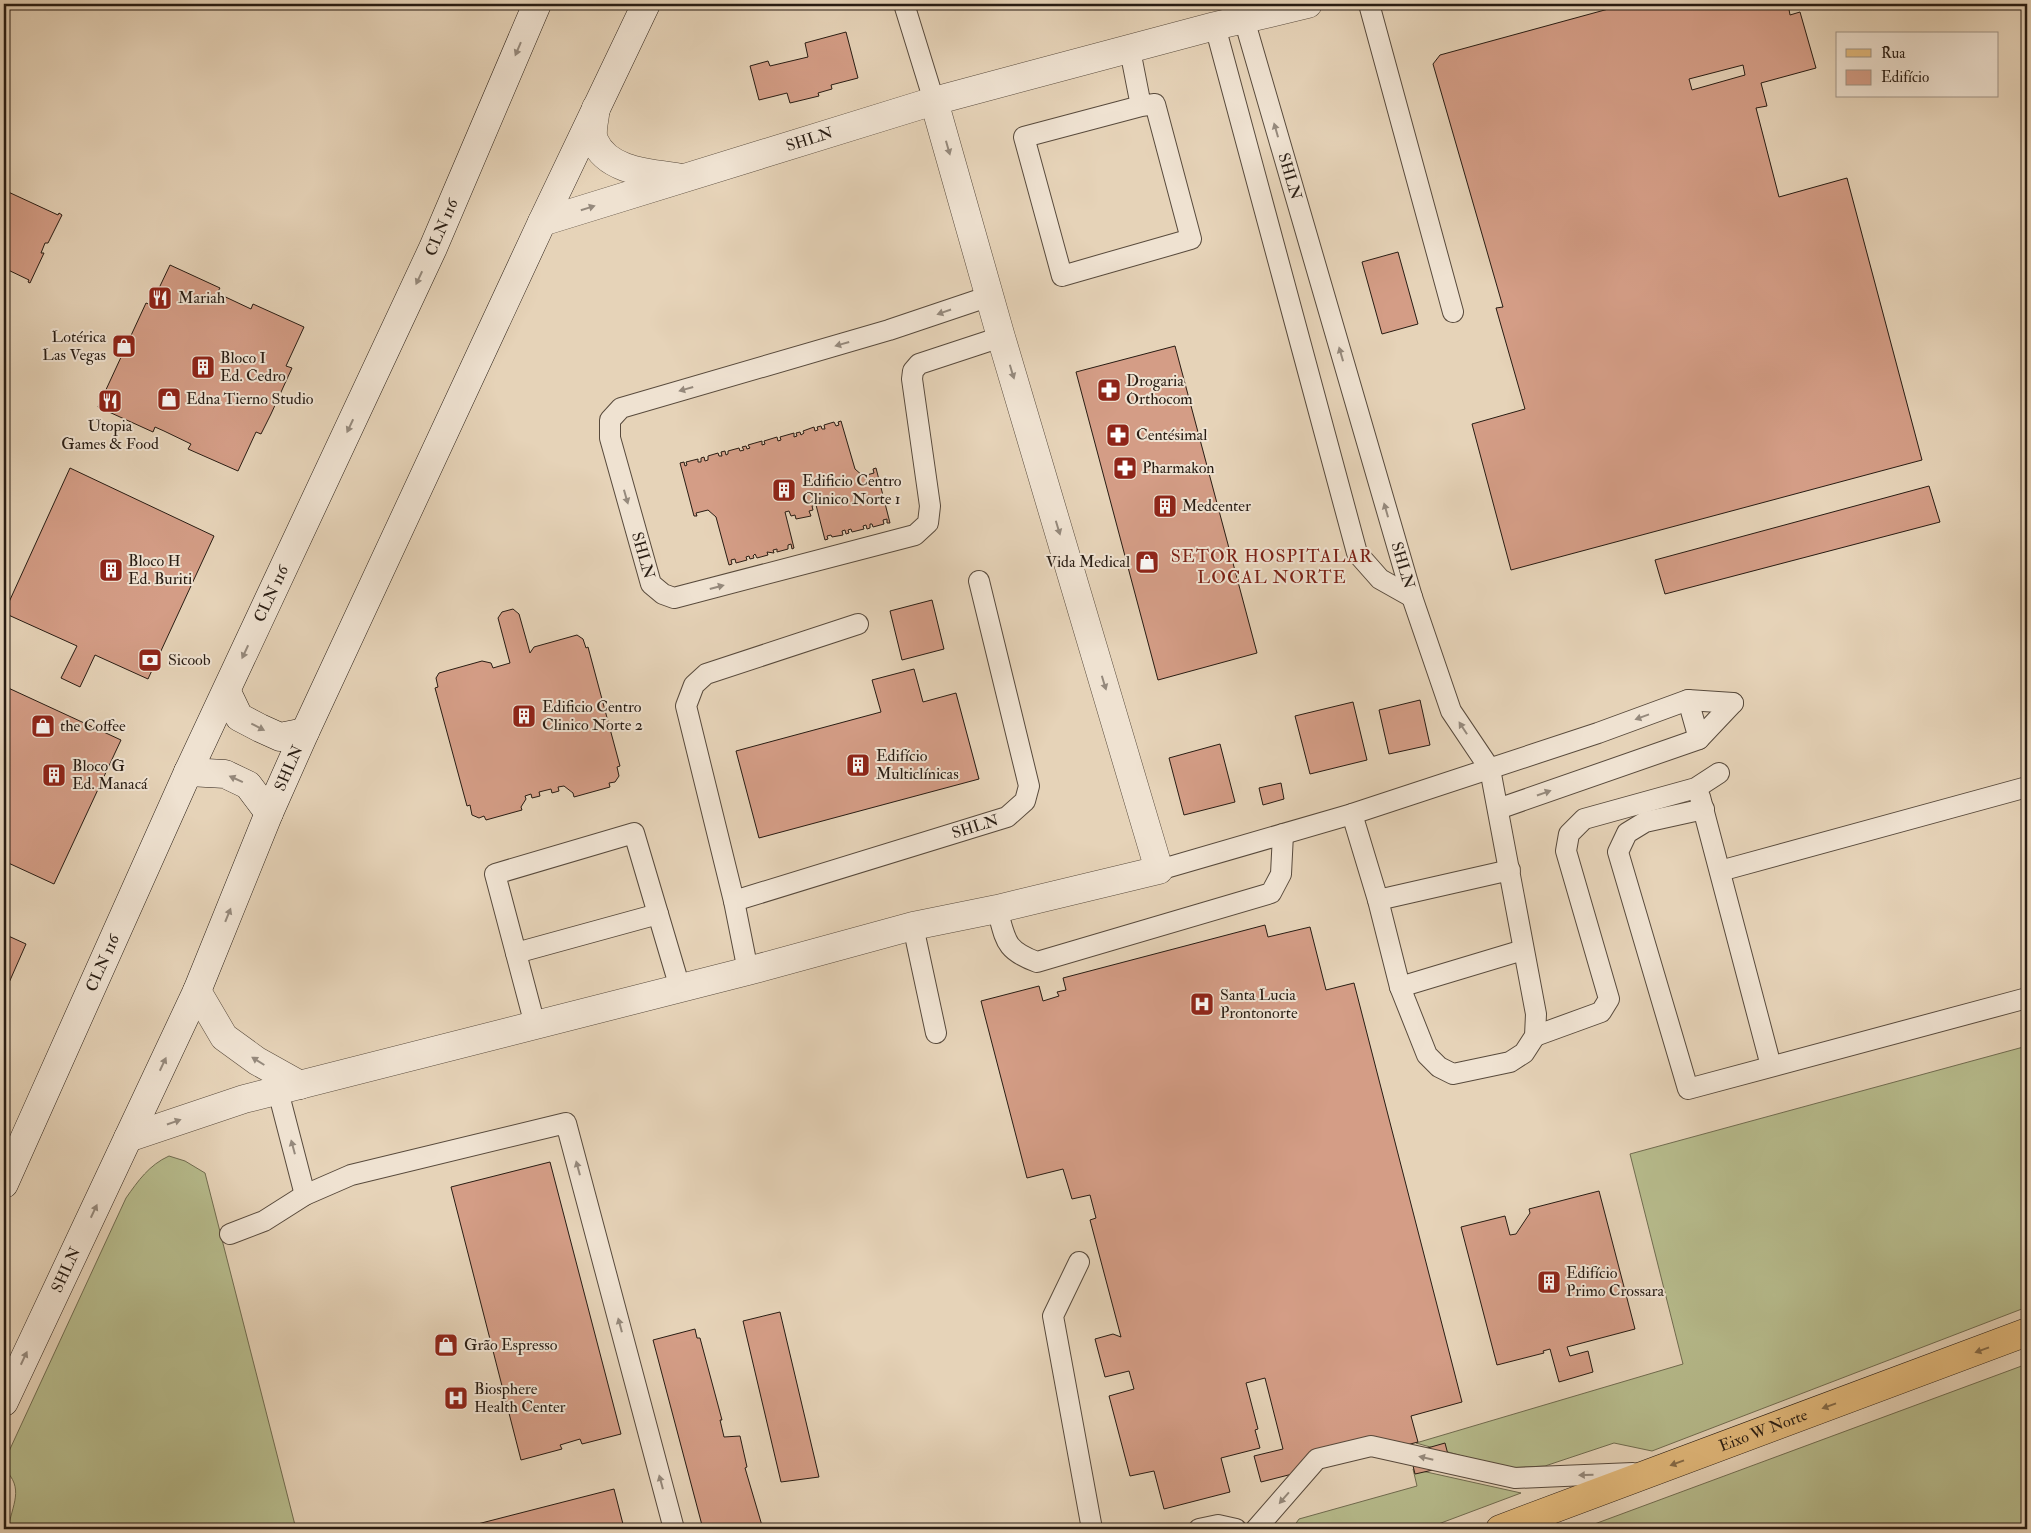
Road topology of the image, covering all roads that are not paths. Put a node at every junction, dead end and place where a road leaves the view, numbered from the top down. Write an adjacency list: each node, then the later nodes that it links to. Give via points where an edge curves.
1 (537, 4): 20 (main road, CLN 116, one-way to 20, via 433,248)
2 (646, 4): 11 (main road, SHLN)
3 (904, 4): 9 (lane)
4 (1308, 4): 6 (main road, SHLN)
5 (1369, 4): 15 (lane)
6 (1244, 19): 7 (main road, SHLN); 18 (lane, SHLN, one-way to 6)
7 (1215, 26): 8 (main road, SHLN); 18 (lane, via 1357,553 1380,579)
8 (1130, 50): 9 (main road, SHLN); 10 (lane)
9 (934, 101): 12 (main road, SHLN); 14 (main road, one-way to 14)
10 (1141, 106): 10 (lane, via 1024,138 1062,276 1191,239 1155,104)
11 (596, 108): 12 (main road, SHLN, via 593,138 605,157 636,171); 13 (main road, SHLN)
12 (686, 178): 13 (main road, SHLN, one-way to 12)
13 (542, 222): 22 (main road, SHLN)
14 (990, 296): 16 (main road); 16 (lane, SHLN, one-way to 16, via 889,330 621,408 610,420 610,438 651,584 674,598 915,535 928,523 930,506 913,371 919,364)
15 (1453, 312)
16 (1001, 337): 34 (main road, one-way to 34)
17 (978, 581): 38 (lane, SHLN, via 1028,786 1025,801 1007,817)
18 (1412, 597): 24 (lane, SHLN, one-way to 18, via 1451,711)
19 (858, 624): 38 (lane, via 706,674 694,685 686,706)
20 (226, 692): 22 (main road, one-way to 22, via 239,717 260,728 280,738); 25 (main road, CLN 116)
21 (1688, 700): 23 (lane); 23 (lane, via 1732,703); 24 (lane, one-way to 24)
22 (306, 732): 31 (main road, SHLN)
23 (1700, 739): 29 (lane, one-way to 23)
24 (1490, 769): 29 (lane); 32 (lane)
25 (188, 772): 31 (main road, one-way to 25, via 248,785 225,774); 55 (main road, CLN 116)
26 (1719, 774): 28 (lane)
27 (2027, 786): 36 (lane)
28 (1696, 788): 30 (lane); 51 (lane, via 1584,819 1569,834 1566,851 1609,999 1601,1012)
29 (1498, 809): 35 (lane)
30 (1704, 810): 36 (lane); 52 (lane, via 1645,822 1627,833 1618,852 1688,1089)
31 (269, 813): 47 (main road, SHLN, one-way to 31)
32 (1352, 814): 33 (lane); 37 (lane)
33 (1283, 834): 34 (lane); 39 (lane, via 1281,874 1271,893 1037,962 1019,956 1006,943)
34 (1159, 870): 39 (main road)
35 (1510, 870): 37 (lane); 42 (lane)
36 (1720, 871): 52 (lane)
37 (1378, 900): 45 (lane)
38 (734, 901): 44 (lane)
39 (997, 909): 41 (main road)
40 (658, 914): 43 (lane); 43 (lane, via 634,833 495,874); 46 (lane)
41 (913, 926): 44 (main road); 50 (lane)
42 (1523, 950): 45 (lane); 51 (lane, via 1536,1014)
43 (516, 953): 49 (lane)
44 (748, 971): 46 (main road)
45 (1400, 987): 51 (lane, via 1427,1055 1438,1067 1453,1074 1510,1062 1524,1053)
46 (680, 988): 49 (main road)
47 (197, 991): 53 (main road, one-way to 47, via 224,1037); 54 (main road, SHLN, one-way to 47)
48 (2027, 998): 52 (lane)
49 (534, 1025): 53 (main road)
50 (936, 1033)
51 (1535, 1036)
52 (1771, 1066)
53 (289, 1088): 54 (main road, one-way to 53, via 244,1099); 56 (lane, one-way to 53)
54 (128, 1138): 60 (main road, SHLN, one-way to 54)
55 (4, 1184)
56 (305, 1194): 57 (lane, via 264,1221); 62 (lane, one-way to 56, via 566,1123 351,1175)
57 (230, 1234)
58 (1080, 1262): 63 (lane, via 1053,1316)
59 (2027, 1332): 61 (main road, Eixo W Norte, one-way to 61)
60 (6, 1390)
61 (1652, 1473): 66 (lane, one-way to 66, via 1515,1478 1371,1446 1317,1460); 67 (main road, Eixo W Norte)
62 (674, 1529)
63 (1092, 1529)
64 (1199, 1529): 65 (lane, via 1218,1525)
65 (1236, 1529)
66 (1256, 1529)
67 (1500, 1529)

